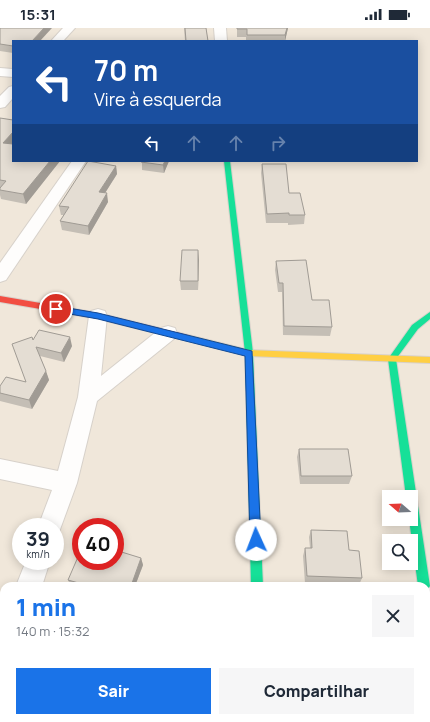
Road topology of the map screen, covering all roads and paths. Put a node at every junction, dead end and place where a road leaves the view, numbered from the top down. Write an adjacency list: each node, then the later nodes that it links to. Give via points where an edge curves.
1 (69, 28): 3 (street)
2 (220, 28): 4 (street)
3 (58, 40)
4 (220, 40)
5 (0, 72): 6 (street)
6 (12, 73)
7 (12, 91): 8 (street)
8 (0, 104)
9 (78, 162): 11 (street)
10 (227, 162): 16 (street)
11 (0, 276)
12 (0, 299): 14 (street)
13 (430, 315): 17 (street, via 415,327)
14 (98, 316): 15 (street); 19 (street)
15 (168, 333): 16 (street); 19 (street)
16 (249, 353): 17 (street); 25 (street)
17 (392, 359): 18 (street); 26 (street)
18 (430, 360)
19 (88, 397): 21 (street)
20 (0, 469): 21 (street)
21 (66, 483): 22 (street)
22 (53, 518)
23 (35, 570): 24 (street)
24 (30, 582)
25 (257, 582)
26 (423, 582)

